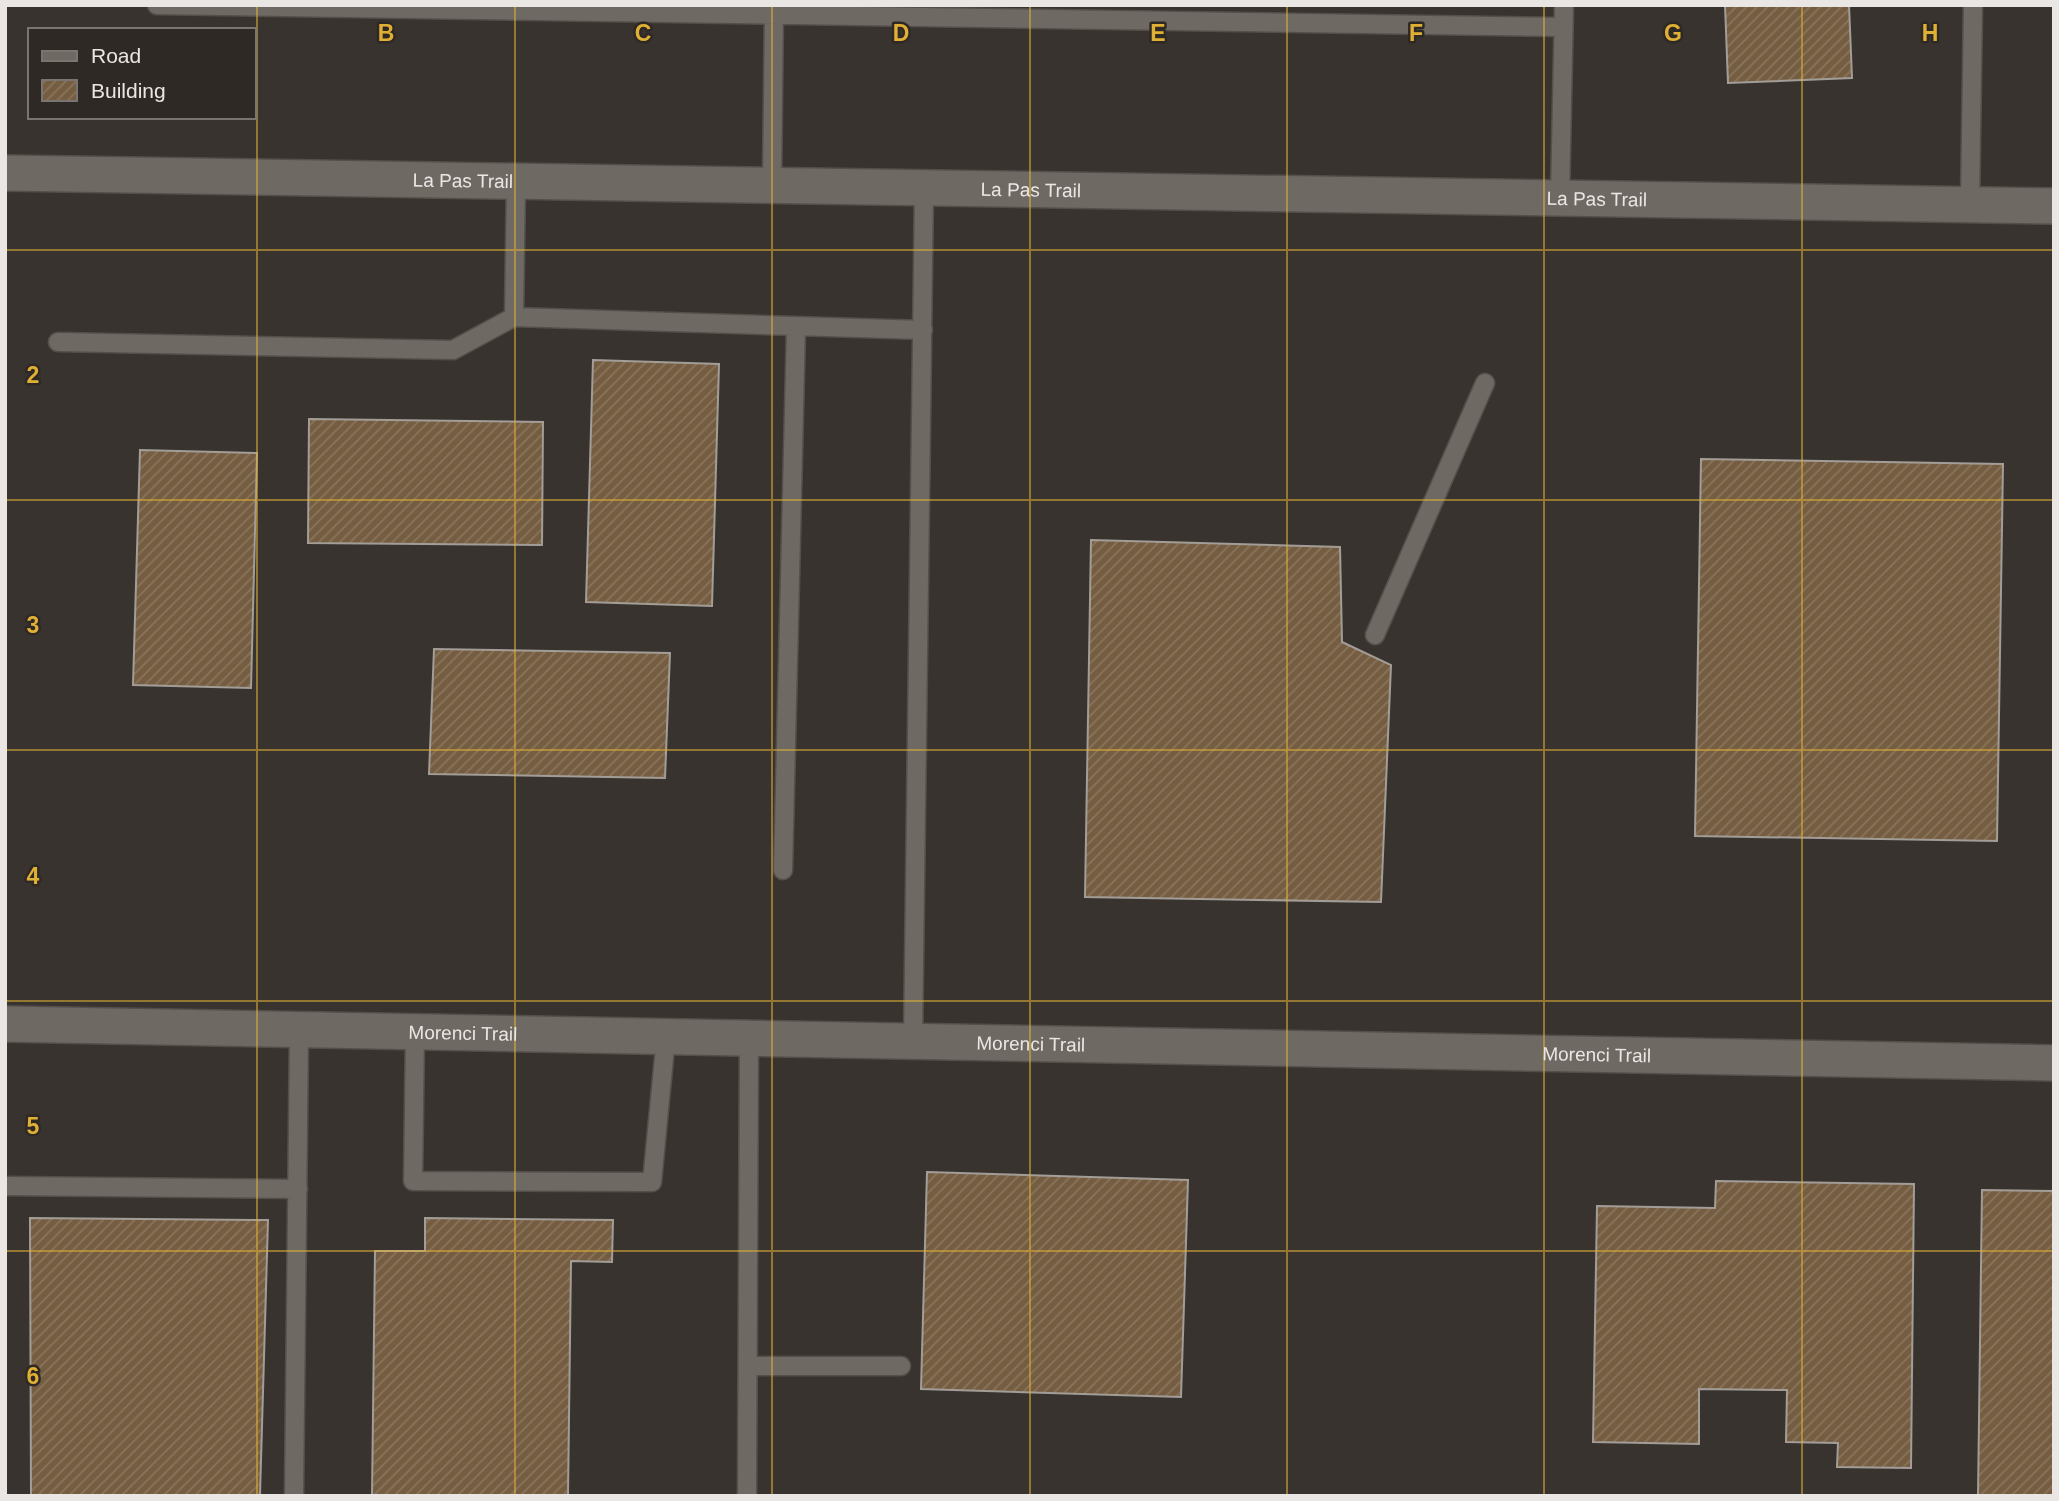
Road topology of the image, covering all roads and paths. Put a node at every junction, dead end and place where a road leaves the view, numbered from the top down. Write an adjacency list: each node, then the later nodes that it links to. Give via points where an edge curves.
1 (157, 5): 4 (lane)
2 (1564, 5): 5 (lane)
3 (1973, 5): 11 (lane)
4 (774, 11): 5 (lane); 8 (lane)
5 (1563, 27): 10 (lane)
6 (5, 173): 7 (street, La Pas Trail)
7 (516, 181): 8 (street, La Pas Trail); 13 (lane)
8 (772, 185): 9 (street, La Pas Trail)
9 (924, 187): 10 (street, La Pas Trail); 15 (lane)
10 (1560, 197): 11 (street, La Pas Trail)
11 (1970, 203): 12 (street, La Pas Trail)
12 (2054, 205)
13 (514, 317): 14 (lane); 16 (lane, via 453,350)
14 (796, 327): 15 (lane); 19 (lane)
15 (923, 330): 25 (lane)
16 (58, 342)
17 (1485, 383): 18 (lane)
18 (1375, 635)
19 (783, 870)
20 (5, 1024): 21 (street, Morenci Trail)
21 (299, 1030): 22 (street, Morenci Trail); 28 (lane)
22 (415, 1032): 23 (street, Morenci Trail); 23 (lane, via 413,1181 652,1182)
23 (666, 1037): 24 (street, Morenci Trail)
24 (749, 1038): 25 (street, Morenci Trail); 29 (lane)
25 (913, 1042): 26 (street, Morenci Trail)
26 (2054, 1063)
27 (5, 1186): 28 (lane)
28 (298, 1189): 31 (lane)
29 (748, 1366): 30 (lane); 32 (lane)
30 (901, 1366)
31 (294, 1496)
32 (747, 1496)

